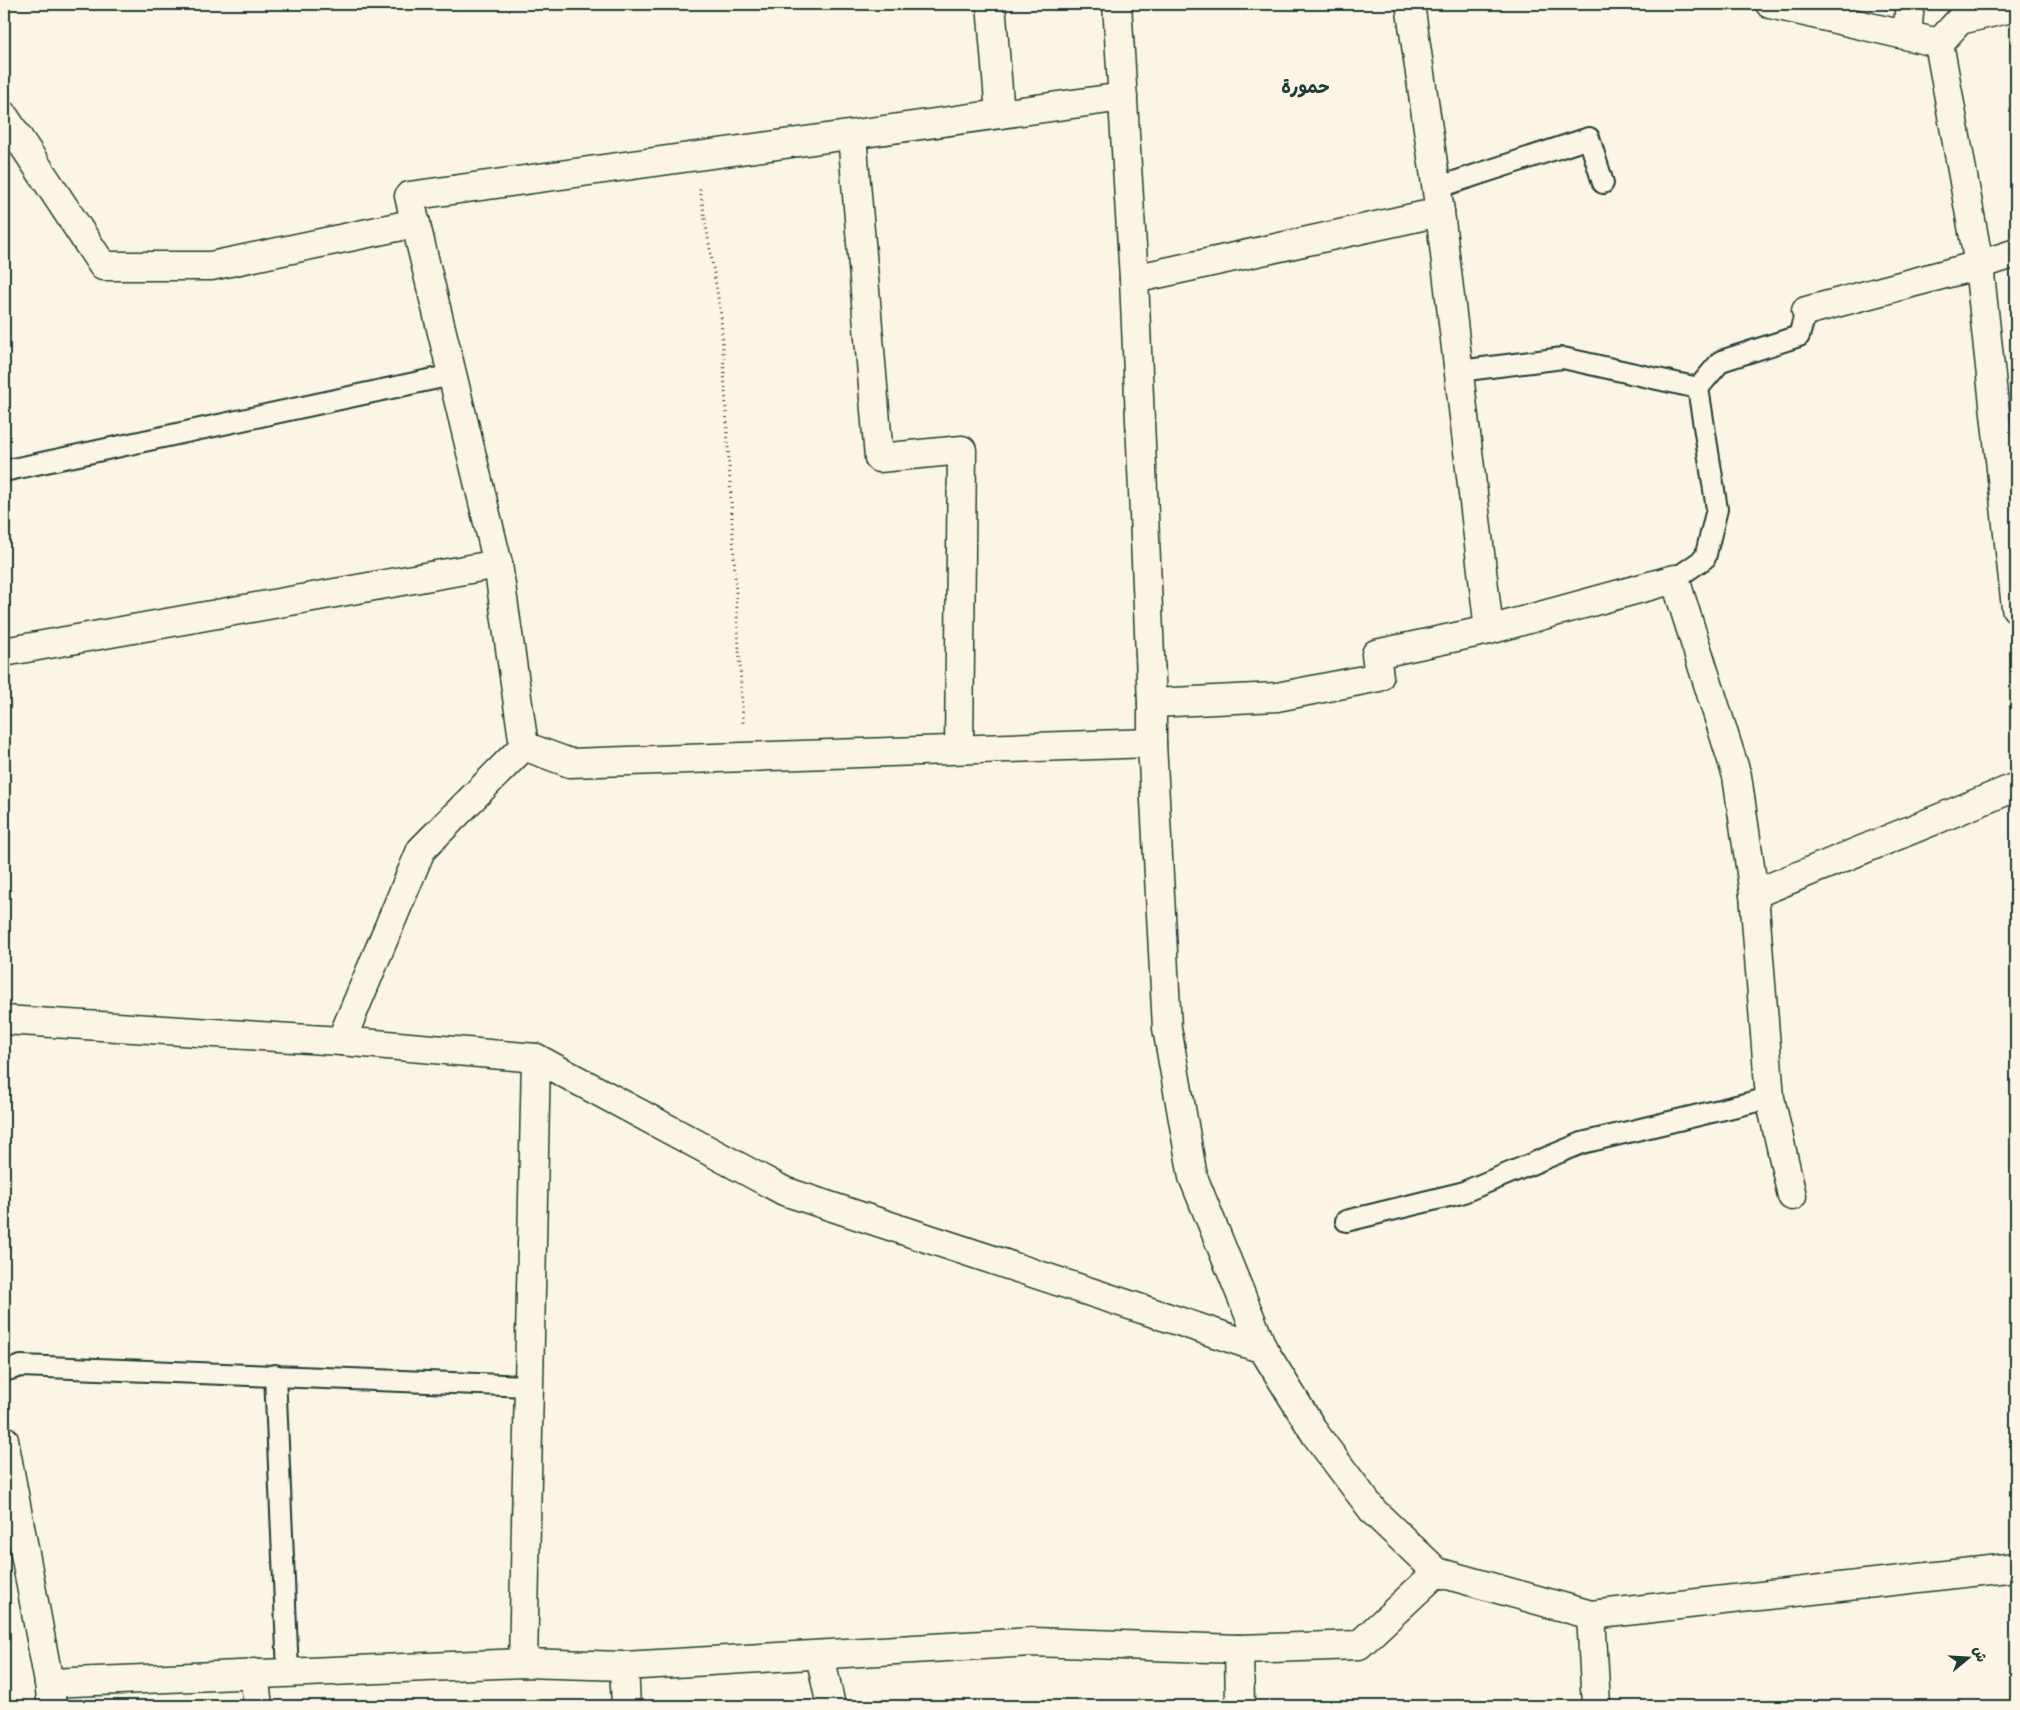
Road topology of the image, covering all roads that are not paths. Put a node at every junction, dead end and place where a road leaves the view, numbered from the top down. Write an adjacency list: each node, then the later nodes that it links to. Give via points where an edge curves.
1 (991, 4): 10 (street)
2 (1117, 4): 9 (street)
3 (1410, 4): 14 (street)
4 (1770, 4): 7 (street)
5 (1910, 4): 7 (street)
6 (2016, 7): 8 (street, via 1960,20)
7 (1907, 34): 8 (street)
8 (1939, 43): 17 (street)
9 (1123, 97): 10 (street); 18 (street)
10 (1000, 114): 12 (street)
11 (4, 116): 15 (street, via 104,266 210,266)
12 (852, 135): 15 (street, via 409,196); 32 (street, via 879,458 962,450)
13 (1603, 183): 14 (lane, via 1588,138)
14 (1438, 200): 18 (street); 20 (street)
15 (416, 223): 21 (street)
16 (2016, 253): 17 (street)
17 (1979, 265): 19 (street); 26 (street)
18 (1134, 280): 29 (street)
19 (1806, 311): 22 (lane, via 1799,336 1721,361)
20 (1459, 371): 22 (lane, via 1564,358); 27 (street)
21 (452, 375): 23 (lane); 24 (street)
22 (1698, 388): 25 (lane, via 1717,509 1705,558)
23 (4, 471)
24 (498, 564): 28 (street); 31 (street)
25 (1675, 579): 27 (street); 34 (street, via 1737,776)
26 (2016, 608)
27 (1489, 630): 29 (street, via 1376,654 1379,677 1277,697)
28 (4, 652)
29 (1152, 704): 30 (street)
30 (1152, 743): 32 (street); 41 (street, via 1167,1028 1193,1177)
31 (524, 746): 32 (street, via 570,764); 36 (street, via 421,850)
32 (959, 749)
33 (2016, 787): 34 (street)
34 (1754, 894): 38 (street)
35 (4, 1020): 36 (street)
36 (342, 1041): 37 (street)
37 (536, 1058): 41 (street, via 784,1191); 44 (street)
38 (1770, 1098): 39 (street); 40 (lane, via 1582,1142 1461,1193)
39 (1792, 1196)
40 (1346, 1221)
41 (1263, 1349): 47 (street, via 1316,1435 1374,1512)
42 (4, 1371): 43 (lane, via 21,1366)
43 (275, 1376): 44 (lane); 53 (lane)
44 (529, 1386): 51 (street)
45 (4, 1440): 55 (street)
46 (2016, 1567): 48 (street)
47 (1437, 1572): 48 (street); 49 (street, via 1359,1645)
48 (1590, 1615): 60 (street)
49 (1239, 1649): 50 (street, via 1032,1642); 59 (street)
50 (820, 1655): 52 (street); 58 (street)
51 (523, 1663): 52 (street); 53 (street)
52 (624, 1666): 57 (street)
53 (288, 1672): 54 (street)
54 (254, 1673): 55 (street); 56 (street)
55 (51, 1695)
56 (258, 1706)
57 (626, 1706)
58 (831, 1706)
59 (1240, 1706)
60 (1596, 1706)

